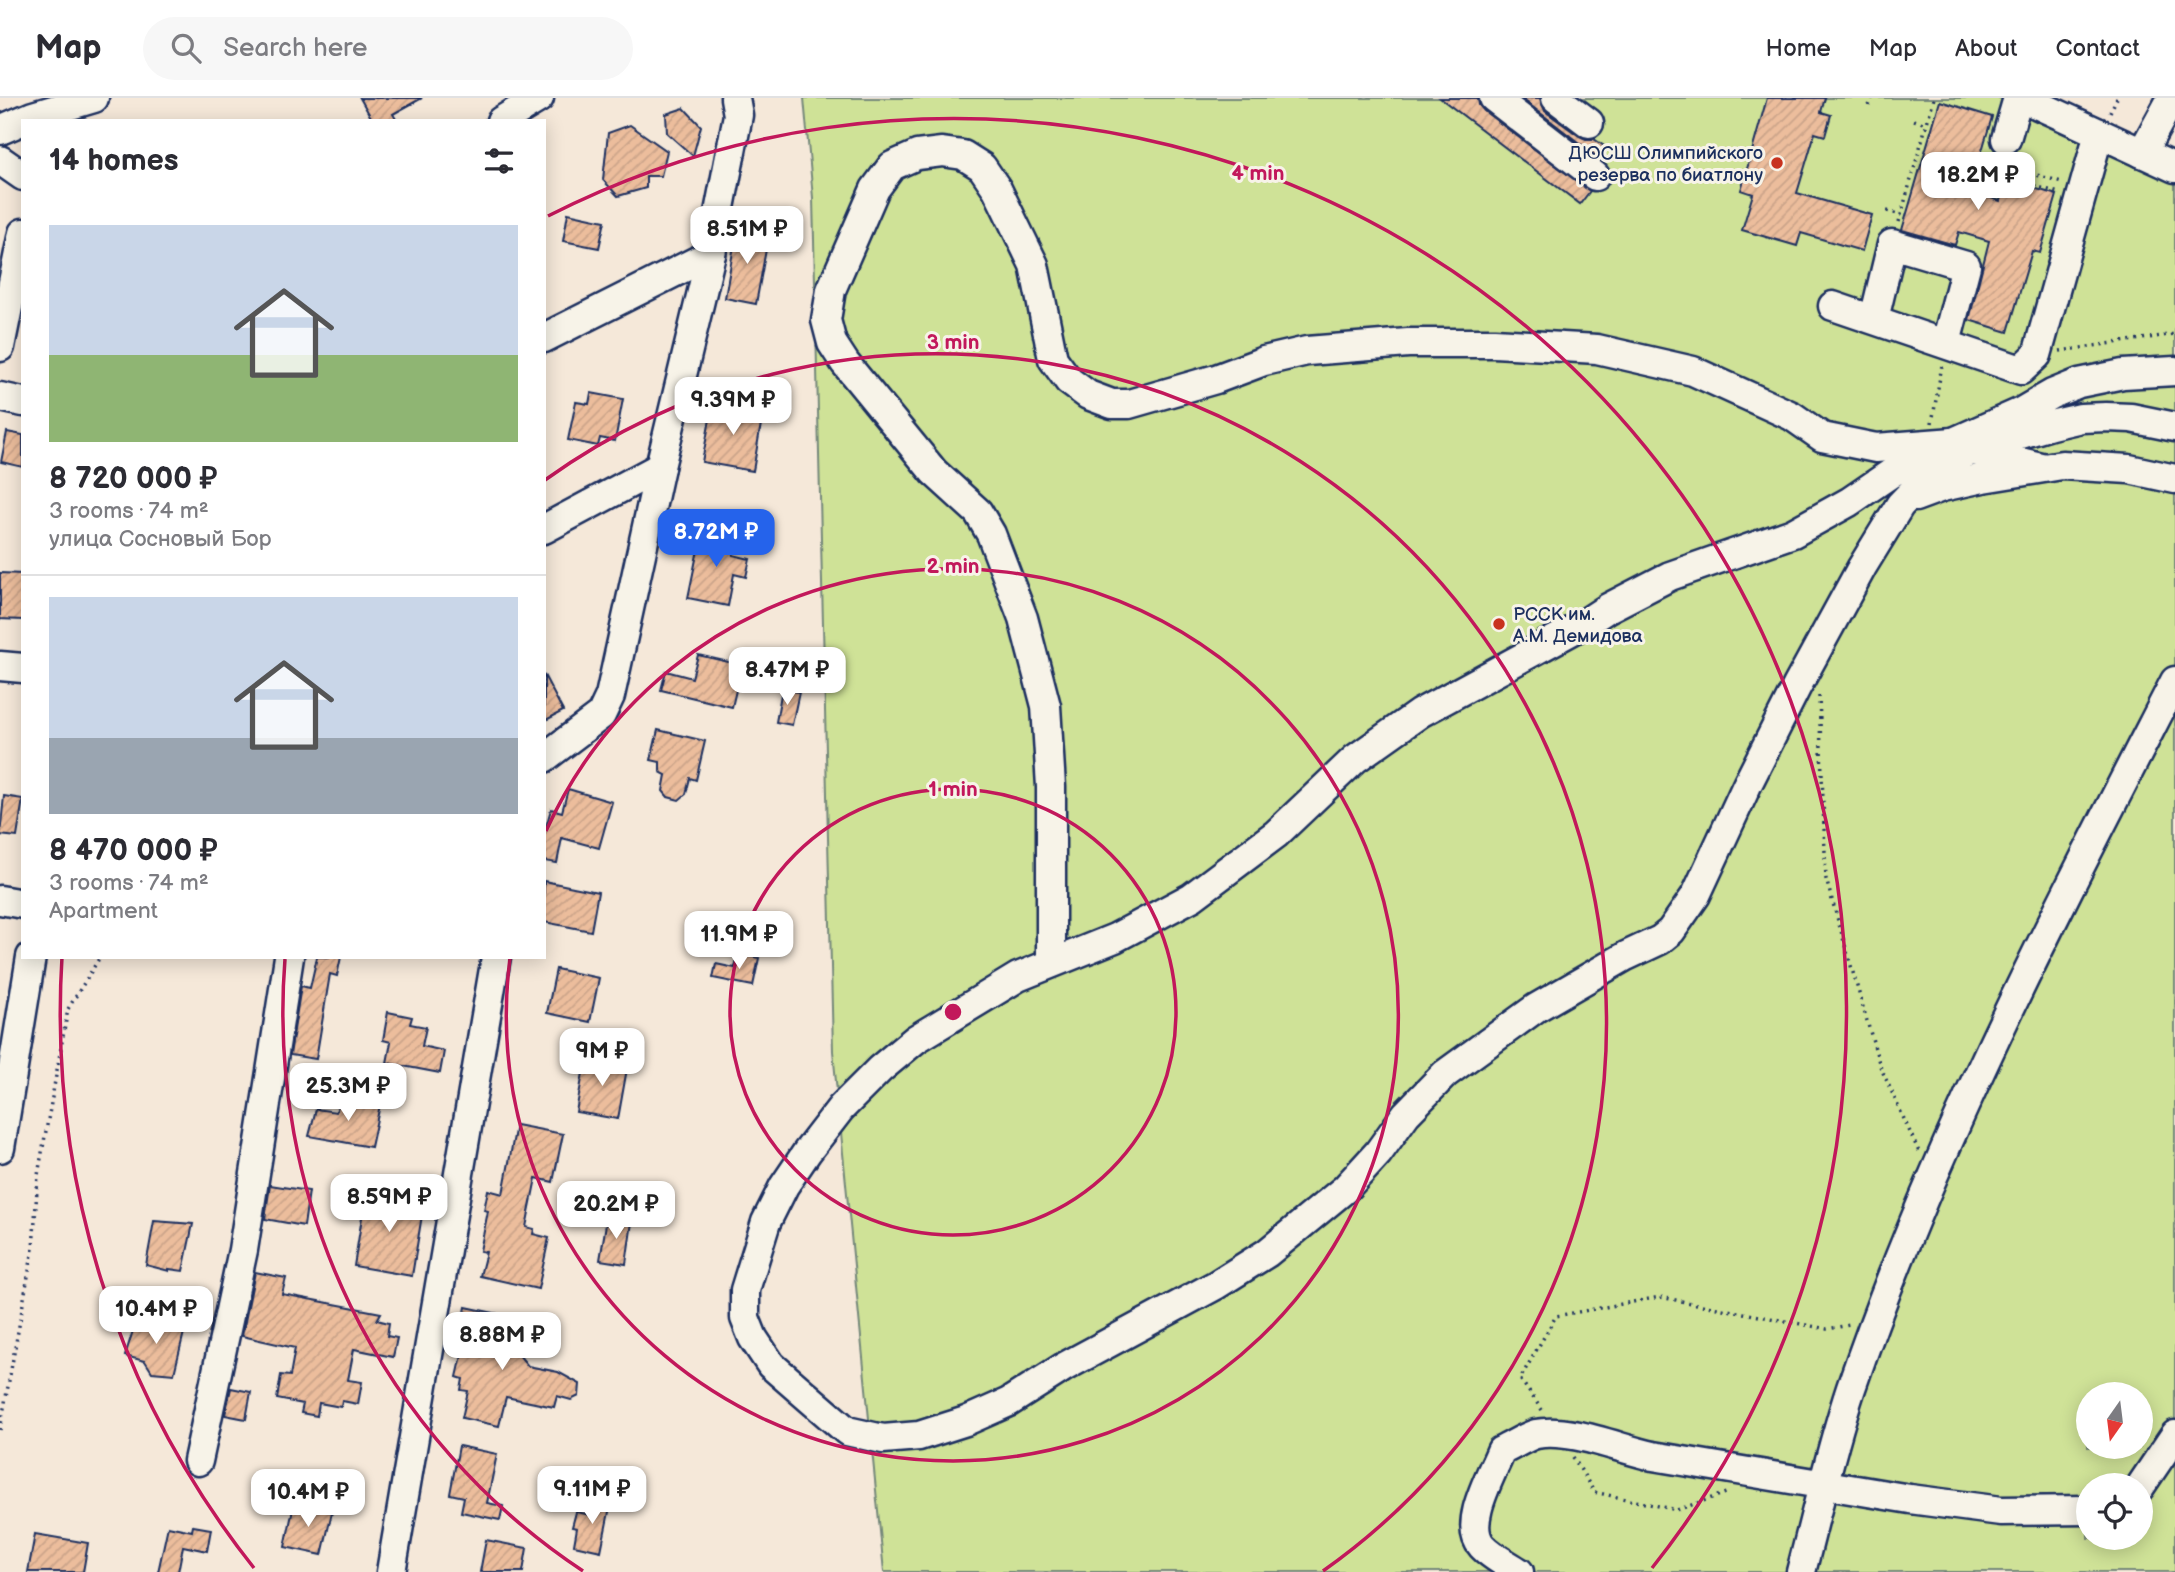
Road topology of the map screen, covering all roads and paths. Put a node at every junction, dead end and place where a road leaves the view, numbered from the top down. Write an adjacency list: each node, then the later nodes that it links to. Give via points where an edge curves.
1 (94, 98): 11 (street)
2 (539, 98): 12 (street)
3 (736, 98): 32 (street, via 737,115)
4 (1494, 98): 25 (street)
5 (1556, 98): 15 (street)
6 (1872, 98): 10 (path)
7 (1934, 98): 16 (path)
8 (2020, 98): 18 (street); 19 (street)
9 (2172, 98): 20 (street)
10 (1869, 107)
11 (26, 119)
12 (504, 119)
13 (1914, 120): 16 (path)
14 (21, 121): 17 (street)
15 (1589, 123)
16 (1926, 124): 29 (path)
17 (0, 130)
18 (2099, 133): 20 (street); 26 (street)
19 (2006, 139)
20 (2142, 153): 22 (street)
21 (0, 160): 24 (street)
22 (2175, 168)
23 (1994, 174): 26 (path); 26 (path, via 1997,164); 27 (path)
24 (21, 175)
25 (1595, 176)
26 (2082, 193): 39 (street)
27 (1986, 196)
28 (1887, 211): 29 (path)
29 (1900, 215): 31 (path)
30 (21, 243): 38 (street)
31 (1892, 244): 34 (street); 37 (street, via 1966,266)
32 (712, 254): 36 (street); 48 (street)
33 (1833, 306): 34 (street)
34 (1874, 319): 37 (street)
35 (2175, 334): 39 (path)
36 (546, 337)
37 (1946, 343): 39 (street, via 2021,370); 47 (path)
38 (0, 347)
39 (2037, 355)
40 (2175, 371): 45 (street, via 2079,383)
41 (0, 397): 42 (street)
42 (21, 402)
43 (2175, 407): 44 (street, via 2143,411)
44 (2131, 418): 45 (street, via 2081,418); 46 (street)
45 (2009, 427): 47 (street)
46 (2175, 427)
47 (1953, 439): 49 (street); 51 (street, via 1960,456 1924,480); 64 (street, via 1793,533 1670,576 1420,713 1355,759 1276,834 1192,897 1115,937); 64 (street, via 1875,448 1822,437 1792,416 1693,371 1597,349 1494,343 1408,343 1307,351 1264,360 1129,404 1112,404 1088,396 1053,359 1034,265 982,167 963,155 942,152 917,155 892,166 875,189 831,290 826,320 832,343 845,363 934,472 978,512 1023,618 1046,706)
48 (660, 467): 52 (street); 57 (street, via 610,696 601,715)
49 (2041, 467): 50 (street, via 2108,466); 51 (street, via 1942,487)
50 (2175, 479)
51 (1900, 505): 64 (street, via 1797,686 1696,895 1665,936 1536,1008 1445,1074 1346,1188 1267,1253 1216,1285 1009,1402 966,1421 919,1436 883,1438 847,1431 771,1365 753,1338 746,1318 745,1290 766,1222 807,1152 841,1108 880,1069 959,1011)
52 (546, 527)
53 (0, 666): 54 (street)
54 (21, 668)
55 (2175, 681): 66 (street, via 2048,928)
56 (1819, 689): 66 (path, via 1826,879 1880,1066)
57 (546, 756)
58 (0, 901): 59 (street)
59 (21, 904)
60 (31, 959): 65 (street)
61 (99, 959): 68 (path, via 68,1009 38,1175 33,1249)
62 (289, 959): 71 (street, via 243,1250)
63 (496, 959): 76 (street)
64 (1051, 963)
65 (0, 1148)
66 (1933, 1182): 67 (street)
67 (1876, 1320): 69 (path, via 1827,1329 1660,1297 1556,1316 1520,1379); 73 (street)
68 (0, 1430)
69 (1559, 1434): 73 (street, via 1653,1457); 74 (path, via 1594,1492 1677,1510); 77 (street, via 1535,1434 1502,1451 1474,1519 1482,1546)
70 (2175, 1435): 72 (street)
71 (198, 1461)
72 (2149, 1473)
73 (1824, 1485): 75 (street, via 2001,1511); 78 (street)
74 (1731, 1491)
75 (2076, 1510)
76 (391, 1572)
77 (1519, 1572)
78 (1801, 1572)

